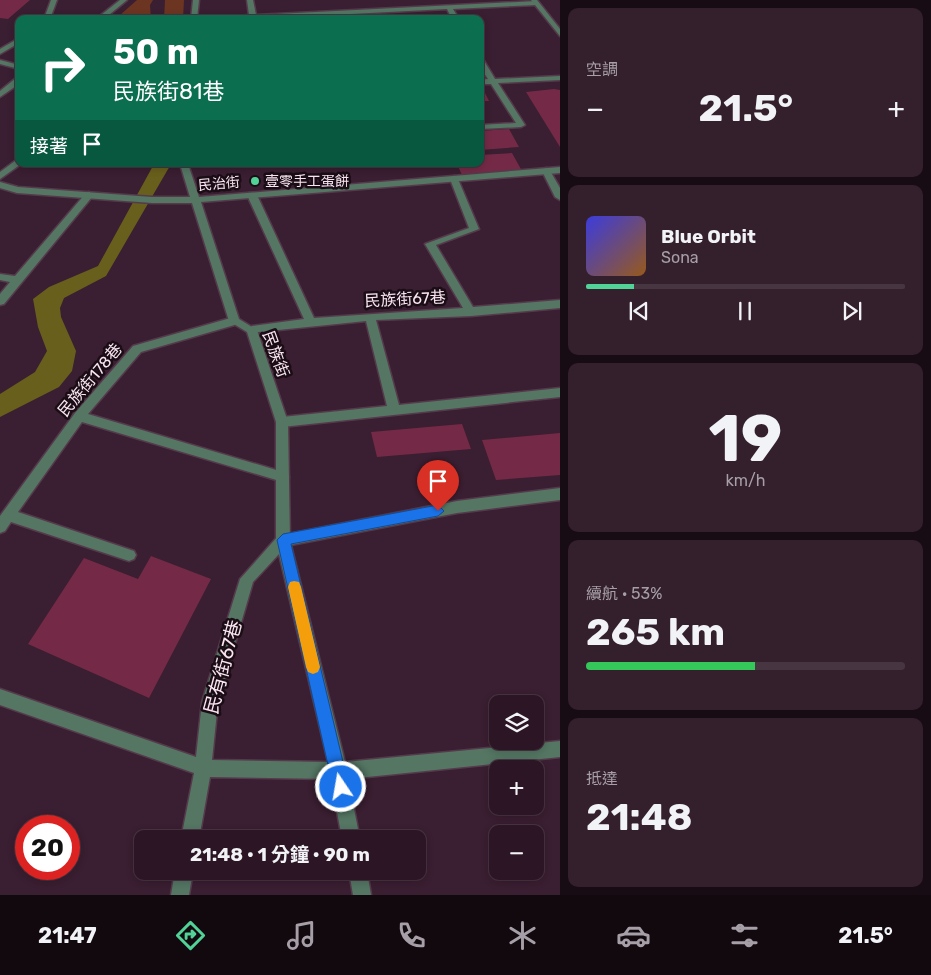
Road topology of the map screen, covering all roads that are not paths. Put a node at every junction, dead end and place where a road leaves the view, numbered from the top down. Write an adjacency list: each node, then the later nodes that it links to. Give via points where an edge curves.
1 (54, 0): 7 (street)
2 (124, 0): 8 (street)
3 (196, 0): 9 (street)
4 (250, 0): 10 (street)
5 (535, 2): 6 (street); 13 (street)
6 (449, 7): 11 (street); 12 (street)
7 (48, 15)
8 (104, 15)
9 (194, 15)
10 (253, 15)
11 (275, 15)
12 (454, 15)
13 (560, 34)
14 (15, 43): 15 (street)
15 (0, 52)
16 (0, 62): 17 (street)
17 (15, 66)
18 (484, 67): 20 (street)
19 (560, 78): 20 (street)
20 (492, 81): 21 (street); 24 (street, via 521,125)
21 (484, 82)
22 (15, 83): 23 (street)
23 (0, 95)
24 (484, 127)
25 (15, 164): 29 (street)
26 (185, 167): 35 (street)
27 (560, 170): 28 (street, 民治街)
28 (546, 171): 30 (street, 民治街); 34 (street)
29 (0, 176)
30 (454, 179): 33 (street, 民治街); 40 (street, via 474,229 430,244)
31 (0, 185): 32 (street, 民治街, via 16,190)
32 (89, 195): 35 (street, 民治街); 37 (street)
33 (252, 195): 35 (street, 民治街); 43 (street)
34 (560, 197)
35 (194, 200): 42 (street)
36 (0, 277): 37 (street)
37 (16, 280): 38 (street)
38 (0, 301)
39 (560, 304): 40 (street, 民族街67巷)
40 (471, 312): 41 (street, 民族街67巷)
41 (370, 317): 43 (street, 民族街67巷); 46 (street)
42 (234, 321): 44 (street, 民族街); 47 (street, 民族街178巷, via 137,349)
43 (310, 321): 44 (street, 民族街67巷)
44 (252, 330): 48 (street, 民族街)
45 (560, 392): 46 (street)
46 (394, 410): 48 (street)
47 (79, 416): 49 (street); 51 (street, 民族街178巷)
48 (282, 422): 49 (street, 民族街)
49 (283, 477): 53 (street, 民族街)
50 (560, 494): 53 (street, via 457,507)
51 (9, 515): 52 (street, 民族街178巷); 54 (street)
52 (0, 527)
53 (283, 540): 57 (street, 民有街67巷, via 248,579 210,702); 58 (street, 民族街)
54 (129, 555)
55 (0, 697): 57 (street)
56 (560, 749): 58 (street, via 354,771)
57 (203, 768): 58 (street); 59 (street, 民有街67巷)
58 (338, 770): 60 (street, 民族街)
59 (192, 830)
60 (349, 830)
61 (182, 880): 63 (street)
62 (360, 880): 64 (street)
63 (180, 895)
64 (362, 895)

